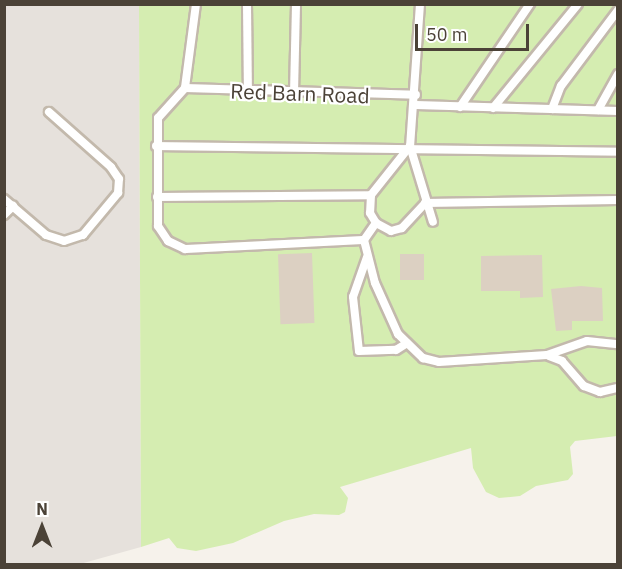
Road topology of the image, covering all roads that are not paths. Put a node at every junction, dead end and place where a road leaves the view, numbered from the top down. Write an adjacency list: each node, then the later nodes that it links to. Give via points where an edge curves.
1 (196, 4): 9 (lane)
2 (247, 4): 10 (lane)
3 (296, 4): 11 (lane)
4 (420, 4): 12 (lane)
5 (530, 4): 14 (lane)
6 (578, 4): 15 (lane)
7 (618, 10): 16 (lane, via 561,86)
8 (618, 74): 17 (lane)
9 (185, 88): 10 (lane, Red Barn Road); 20 (lane, via 158,118)
10 (248, 93): 11 (lane, Red Barn Road)
11 (294, 93): 12 (lane, Red Barn Road)
12 (416, 95): 13 (lane)
13 (416, 105): 14 (lane); 21 (lane)
14 (460, 107): 15 (lane)
15 (493, 108): 16 (lane)
16 (552, 109): 17 (lane)
17 (598, 110): 18 (lane)
18 (618, 111)
19 (50, 112): 28 (lane, via 111,167 120,189 83,235 70,240 55,240)
20 (156, 146): 21 (lane); 24 (lane)
21 (410, 146): 22 (lane); 23 (lane); 27 (lane)
22 (618, 152)
23 (371, 195): 24 (lane); 31 (lane, via 370,213)
24 (157, 197): 32 (lane, via 158,226 168,241 185,249)
25 (4, 199): 28 (lane)
26 (618, 200): 27 (lane)
27 (425, 203): 30 (lane); 31 (lane, via 402,228 391,231)
28 (13, 206): 29 (lane)
29 (4, 215)
30 (433, 222)
31 (376, 223): 32 (lane)
32 (364, 240): 33 (lane)
33 (367, 255): 34 (lane, via 386,310); 34 (lane, via 353,297 359,351 396,350)
34 (407, 343): 36 (lane, via 423,358 439,362)
35 (618, 344): 36 (lane, via 587,341)
36 (547, 355): 37 (lane, via 562,361 584,386 600,392)
37 (618, 388)

